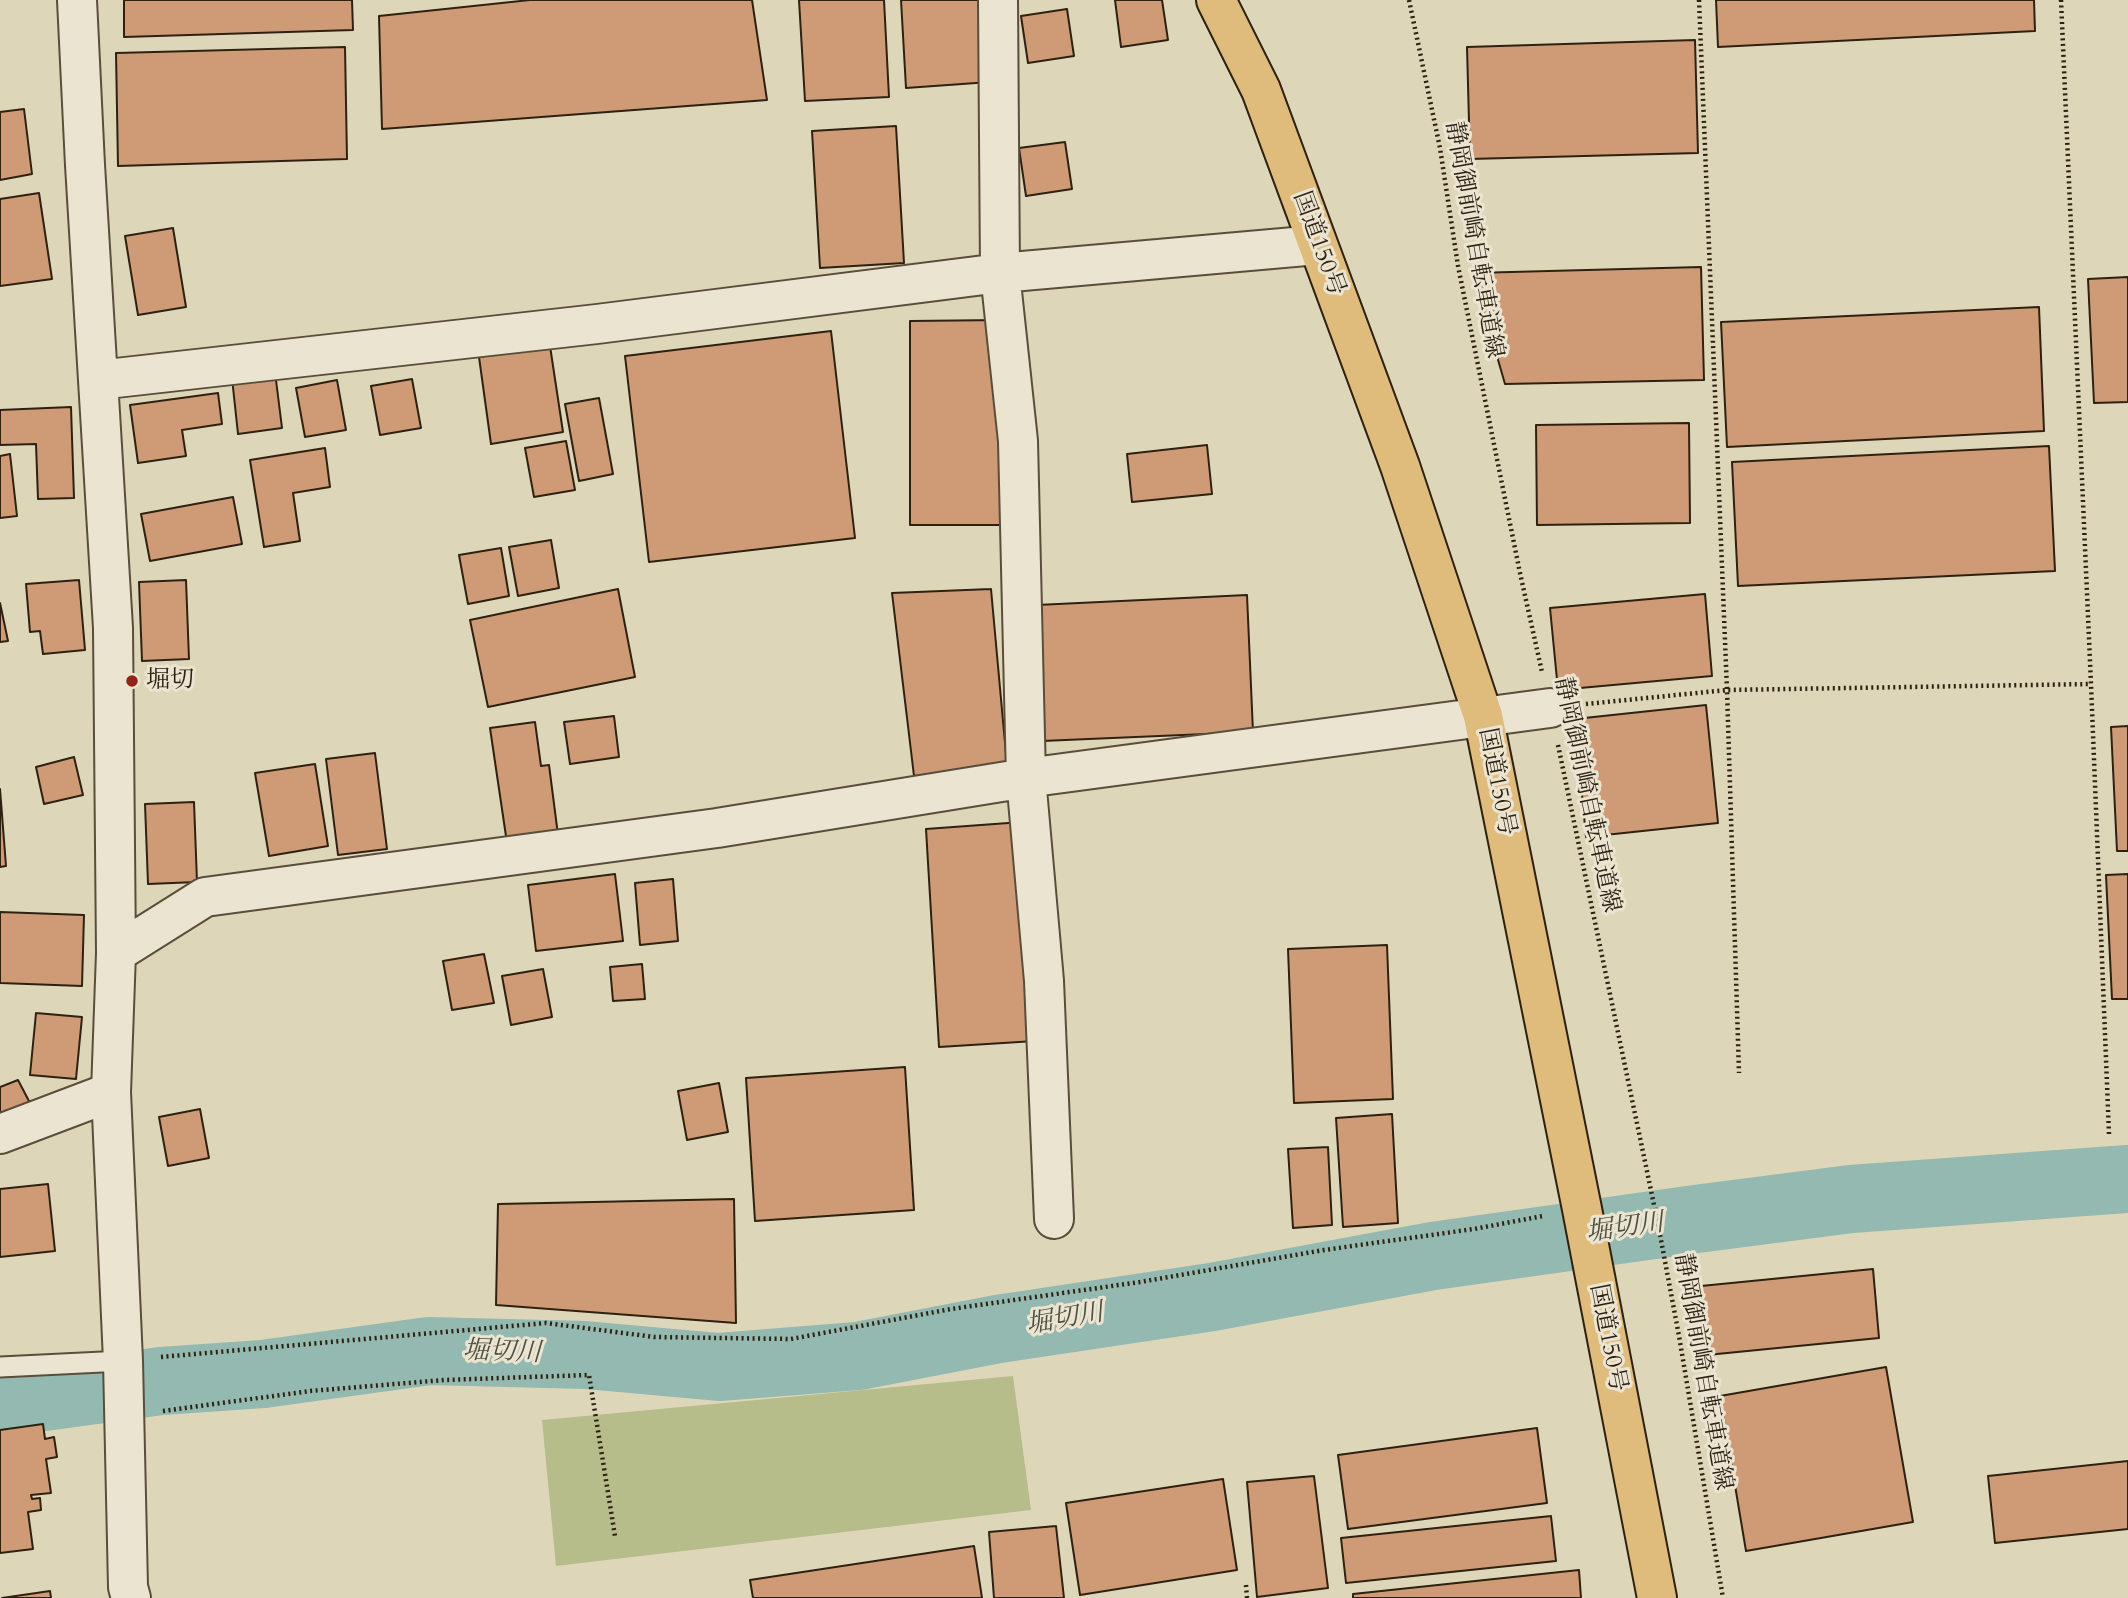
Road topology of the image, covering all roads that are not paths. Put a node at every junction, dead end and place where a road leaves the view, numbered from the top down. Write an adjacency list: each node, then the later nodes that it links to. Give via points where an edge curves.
1 (77, 0): 6 (street)
2 (998, 0): 5 (street)
3 (1216, 0): 4 (highway, 国道150号, via 1261,90)
4 (1317, 245): 5 (street); 8 (highway, 国道150号, via 1400,466)
5 (1000, 273): 6 (street); 9 (street, via 1018,441)
6 (98, 380): 10 (street, via 113,628)
7 (1550, 708): 8 (street)
8 (1483, 716): 9 (street); 17 (highway, 国道150号)
9 (1026, 778): 10 (street, via 717,828 205,897); 13 (street, via 1044,981)
10 (116, 953): 11 (street)
11 (111, 1092): 12 (street); 14 (street)
12 (0, 1134)
13 (1054, 1219)
14 (123, 1360): 15 (lane); 16 (street)
15 (0, 1367)
16 (131, 1598)
17 (1657, 1598)

